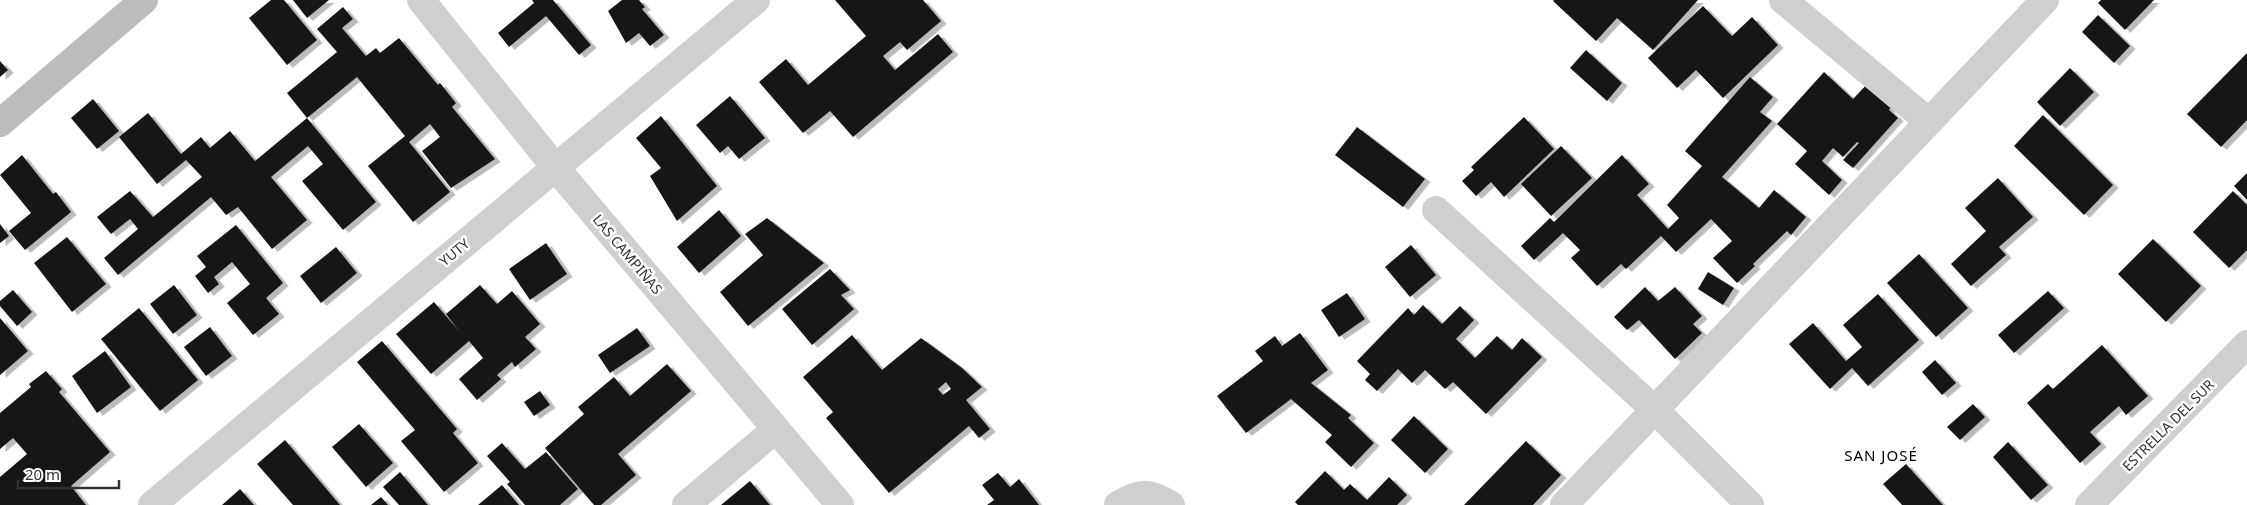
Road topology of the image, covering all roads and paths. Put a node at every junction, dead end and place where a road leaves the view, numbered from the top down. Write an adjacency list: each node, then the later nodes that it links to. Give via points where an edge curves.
1 (144, 0): 7 (main road)
2 (421, 0): 8 (street, LAS CAMPIÑAS)
3 (756, 0): 8 (street, YUTY)
4 (1784, 0): 6 (street)
5 (2045, 0): 6 (street)
6 (1928, 122): 11 (street)
7 (0, 123)
8 (556, 168): 12 (street, LAS CAMPIÑAS); 13 (street, YUTY)
9 (1436, 210): 11 (street)
10 (2247, 344): 20 (street, ESTRELLA DEL SUR)
11 (1655, 410): 18 (street); 19 (street)
12 (776, 429): 14 (street); 15 (street, LAS CAMPIÑAS)
13 (152, 505)
14 (686, 505)
15 (840, 505)
16 (1118, 505): 17 (street, via 1133,496 1146,494)
17 (1171, 505)
18 (1564, 505)
19 (1750, 505)
20 (2089, 505)

